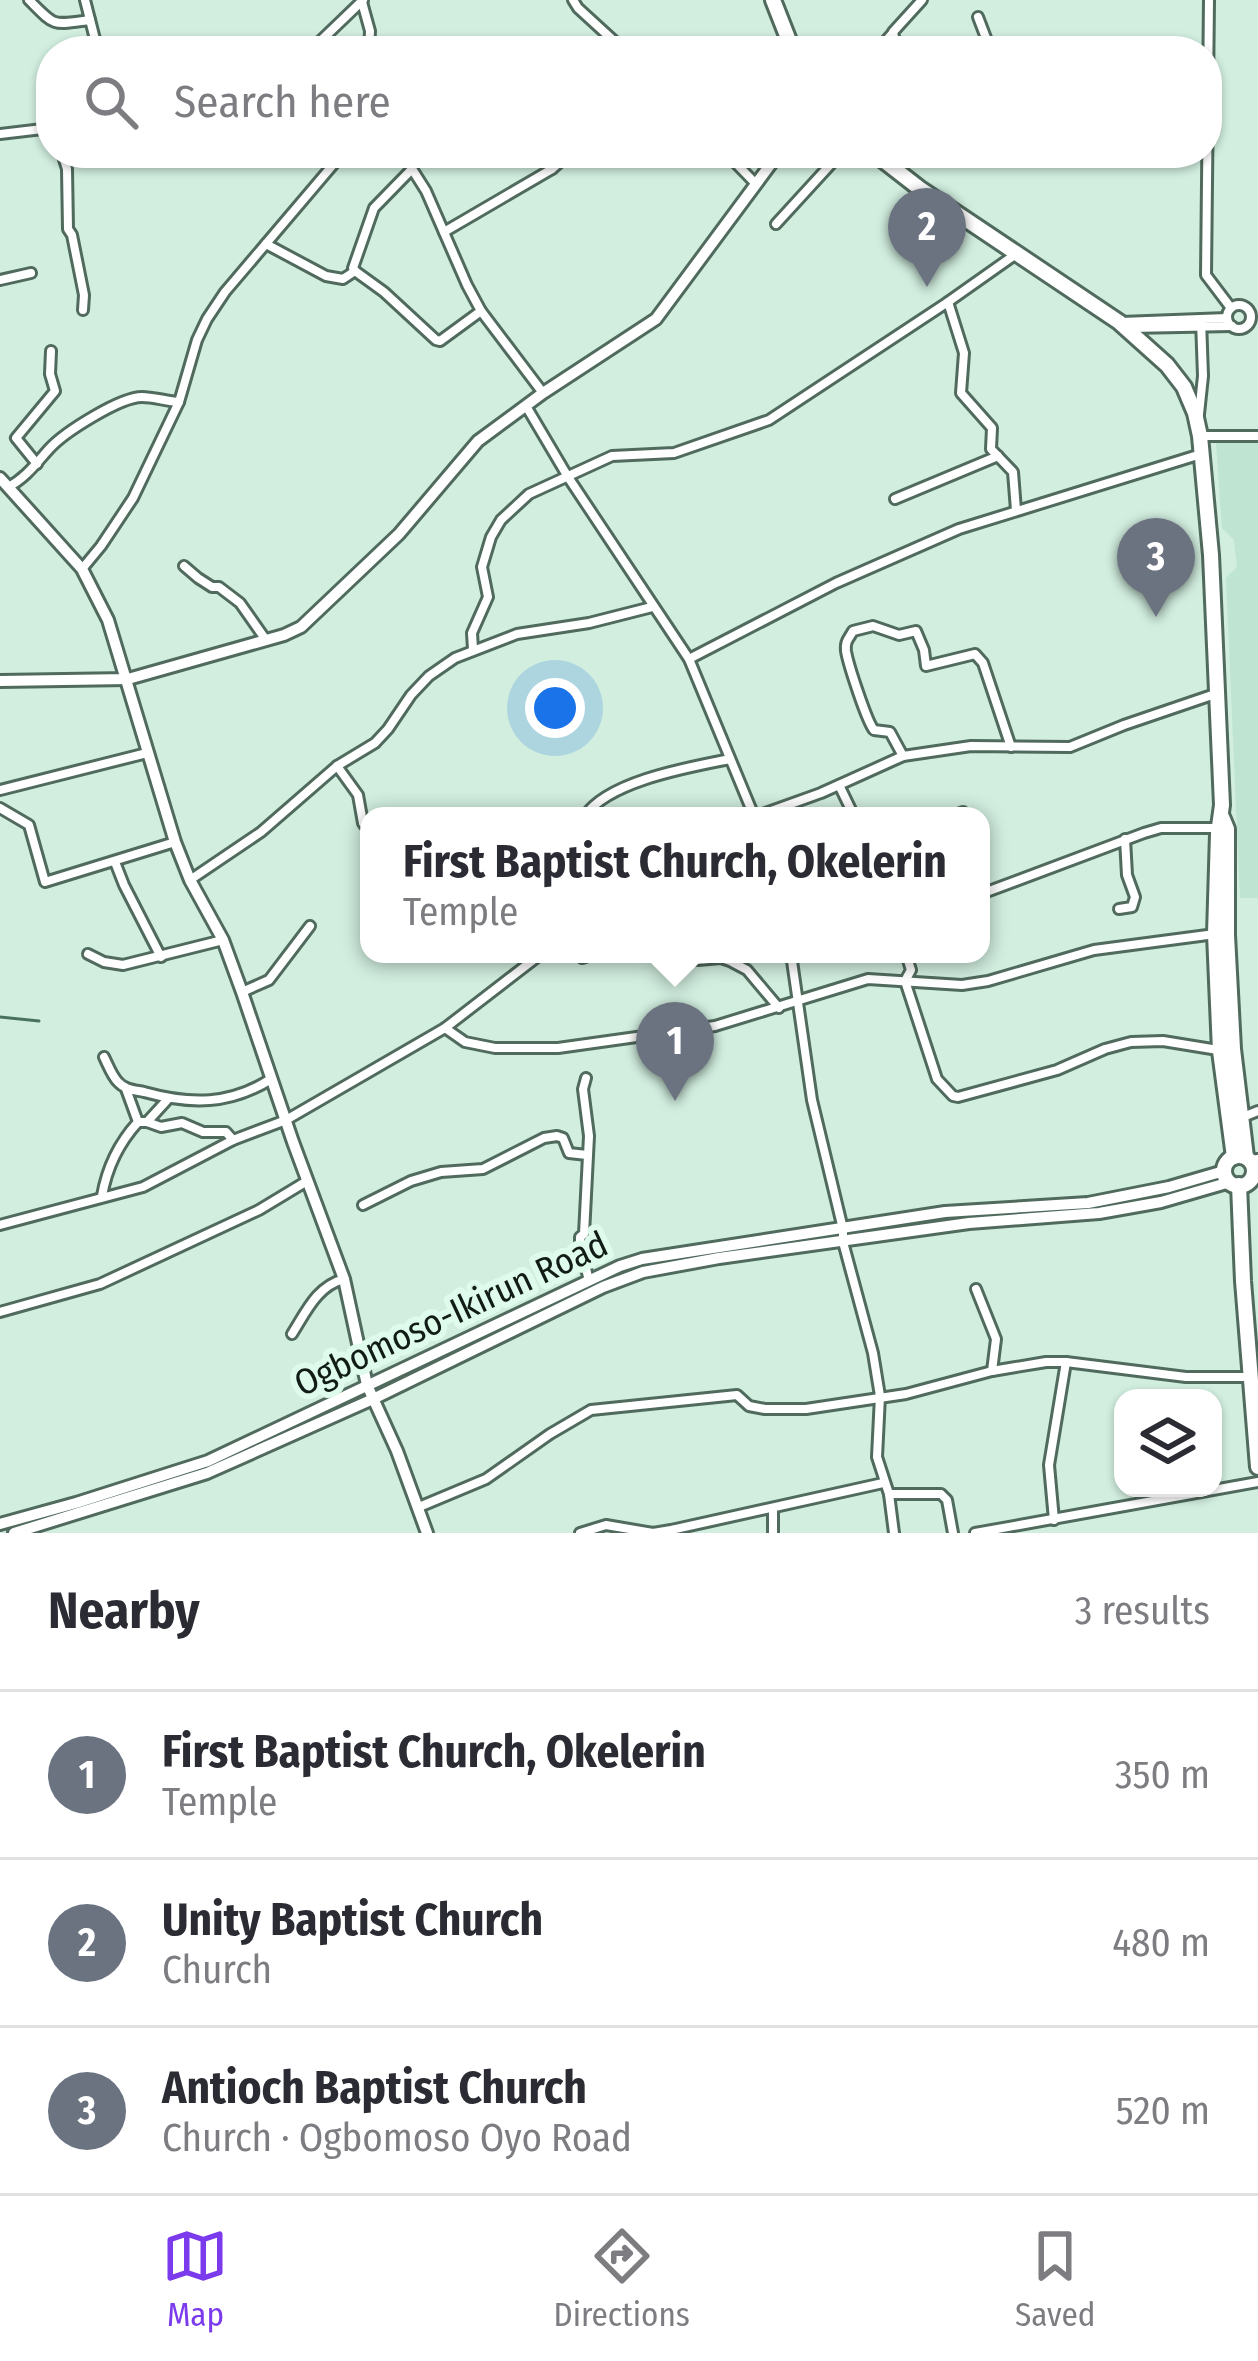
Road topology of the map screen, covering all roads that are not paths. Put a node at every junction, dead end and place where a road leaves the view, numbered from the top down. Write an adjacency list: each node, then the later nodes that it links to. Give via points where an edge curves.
1 (29, 0): 9 (street, via 54,23)
2 (85, 0): 9 (street)
3 (573, 0): 14 (street)
4 (773, 0): 15 (highway)
5 (922, 0): 10 (street)
6 (1209, 0): 19 (street)
7 (363, 1): 12 (street); 13 (street)
8 (978, 17): 18 (street)
9 (90, 20): 11 (street)
10 (893, 32): 16 (street); 17 (street)
11 (94, 36)
12 (326, 36)
13 (370, 36)
14 (610, 36)
15 (787, 36)
16 (890, 36)
17 (894, 36)
18 (985, 36)
19 (1209, 36)
20 (36, 130): 21 (street)
21 (0, 134)
22 (67, 168): 40 (street)
23 (330, 168): 34 (street)
24 (741, 168): 31 (street)
25 (768, 168): 31 (main road)
26 (828, 168): 32 (street)
27 (893, 168): 35 (highway)
28 (1207, 168): 43 (street, via 1206,275)
29 (412, 169): 33 (street); 36 (street, via 374,208)
30 (552, 170): 33 (street)
31 (756, 184): 47 (main road, via 656,319)
32 (776, 224)
33 (444, 232): 41 (street)
34 (266, 244): 36 (street, via 326,276); 48 (street, via 207,320)
35 (1017, 253): 39 (street); 45 (highway)
36 (356, 271): 41 (street, via 436,340)
37 (31, 272): 38 (street)
38 (0, 280)
39 (948, 302): 53 (street, via 964,353 961,394 992,428); 55 (street, via 770,419 674,453 612,456)
40 (83, 310)
41 (481, 310): 47 (street)
42 (1254, 311): 43 (street, via 1242,305); 43 (street, via 1245,327)
43 (1230, 317): 44 (street)
44 (1201, 324): 45 (street); 50 (street)
45 (1124, 325): 50 (highway, via 1184,386)
46 (51, 351): 54 (street, via 55,391 16,438)
47 (543, 393): 49 (main road)
48 (179, 402): 54 (street, via 139,397 104,411 66,433); 60 (street, via 133,499)
49 (526, 406): 55 (street); 62 (main road, via 478,441 318,613)
50 (1199, 432): 51 (street); 52 (highway)
51 (1258, 436)
52 (1201, 454): 58 (street); 67 (highway)
53 (998, 456): 57 (street); 58 (street, via 1013,472)
54 (37, 464): 56 (street, via 16,484)
55 (568, 477): 61 (street); 63 (street, via 530,494 495,528)
56 (2, 484): 60 (main road)
57 (895, 499)
58 (1016, 511): 64 (street, via 900,554)
59 (184, 566): 62 (street, via 240,603)
60 (82, 568): 65 (main road)
61 (652, 607): 63 (street); 64 (street)
62 (266, 640): 65 (main road)
63 (473, 649): 72 (street, via 429,676 375,743)
64 (688, 659): 71 (street)
65 (128, 679): 66 (main road); 69 (main road)
66 (0, 681)
67 (1216, 694): 68 (street, via 1070,747); 81 (highway)
68 (1011, 747): 70 (street); 70 (street, via 975,654 926,666 916,631 853,632 846,648 868,723 890,732)
69 (149, 753): 74 (street); 83 (main road)
70 (903, 756): 73 (street)
71 (730, 759): 76 (street, via 667,771); 77 (street)
72 (337, 766): 75 (street); 85 (street)
73 (839, 784): 78 (street); 79 (street)
74 (0, 790)
75 (360, 807)
76 (592, 807)
77 (752, 807)
78 (779, 807)
79 (850, 807)
80 (0, 808): 84 (street, via 29,825 45,882)
81 (1222, 825): 82 (street); 89 (highway); 108 (highway, via 1233,1049)
82 (1126, 839): 86 (street); 87 (street, via 1135,897 1132,907)
83 (175, 842): 84 (street); 85 (main road)
84 (115, 862): 92 (street)
85 (190, 880): 90 (main road)
86 (990, 891)
87 (1119, 909)
88 (310, 926): 98 (street, via 268,980)
89 (1215, 934): 97 (street, via 1094,950 962,985); 102 (highway)
90 (223, 940): 92 (street); 98 (main road)
91 (88, 953): 92 (street, via 123,965)
92 (161, 957)
93 (529, 963): 101 (street)
94 (734, 963): 100 (street)
95 (792, 963): 99 (street)
96 (909, 963): 97 (street)
97 (905, 981): 99 (street, via 868,979); 102 (street, via 937,1079 953,1096 1131,1042)
98 (242, 992): 105 (main road)
99 (798, 1002): 100 (street); 119 (street)
100 (779, 1008): 101 (street, via 715,1026 558,1048 495,1048)
101 (445, 1028): 109 (street)
102 (1220, 1051): 113 (highway)
103 (104, 1057): 106 (street)
104 (586, 1078): 112 (street)
105 (272, 1079): 107 (street, via 230,1098); 109 (main road)
106 (126, 1088): 107 (street); 110 (street)
107 (167, 1099): 110 (street)
108 (1250, 1114): 113 (highway)
109 (286, 1120): 111 (street); 115 (main road)
110 (143, 1122): 111 (street, via 182,1123); 116 (street, via 122,1140)
111 (233, 1140): 116 (street, via 143,1187)
112 (587, 1155): 117 (street, via 569,1153 562,1138 550,1136 492,1166 429,1175); 121 (street, via 580,1243)
113 (1250, 1164): 114 (highway, via 1246,1184); 114 (highway, via 1227,1162)
114 (1231, 1179): 119 (main road, Ogbomoso-Ikirun Road, via 1088,1203 945,1212); 127 (highway)
115 (307, 1181): 120 (main road); 123 (street, via 100,1284)
116 (102, 1196): 118 (street)
117 (363, 1205)
118 (0, 1225)
119 (843, 1236): 121 (main road, Ogbomoso-Ikirun Road, via 659,1255); 129 (street); 130 (main road, Ogbomoso-Ikirun Road, via 643,1272)
120 (344, 1279): 124 (street, via 318,1293); 128 (main road)
121 (589, 1281): 128 (main road, Ogbomoso-Ikirun Road)
122 (976, 1289): 126 (street, via 996,1339)
123 (0, 1312)
124 (292, 1334)
125 (1066, 1362): 126 (street); 127 (street); 137 (street, via 1049,1466)
126 (992, 1371): 129 (street)
127 (1250, 1377): 131 (highway)
128 (368, 1385): 130 (main road); 138 (main road, Ogbomoso-Ikirun Road, via 208,1461)
129 (880, 1396): 133 (street); 135 (street, via 787,1410 749,1406 737,1395 591,1410 486,1479)
130 (373, 1399): 135 (main road); 139 (main road, Ogbomoso-Ikirun Road, via 207,1473)
131 (1258, 1467)
132 (1258, 1482): 137 (street)
133 (883, 1483): 134 (street); 136 (street)
134 (889, 1494): 143 (street); 144 (street, via 944,1496)
135 (419, 1507): 140 (main road)
136 (773, 1508): 141 (street, via 671,1531 606,1525); 142 (street)
137 (1054, 1520): 145 (street)
138 (0, 1523)
139 (14, 1533)
140 (427, 1533)
141 (580, 1533)
142 (773, 1533)
143 (894, 1533)
144 (953, 1533)
145 (975, 1533)

